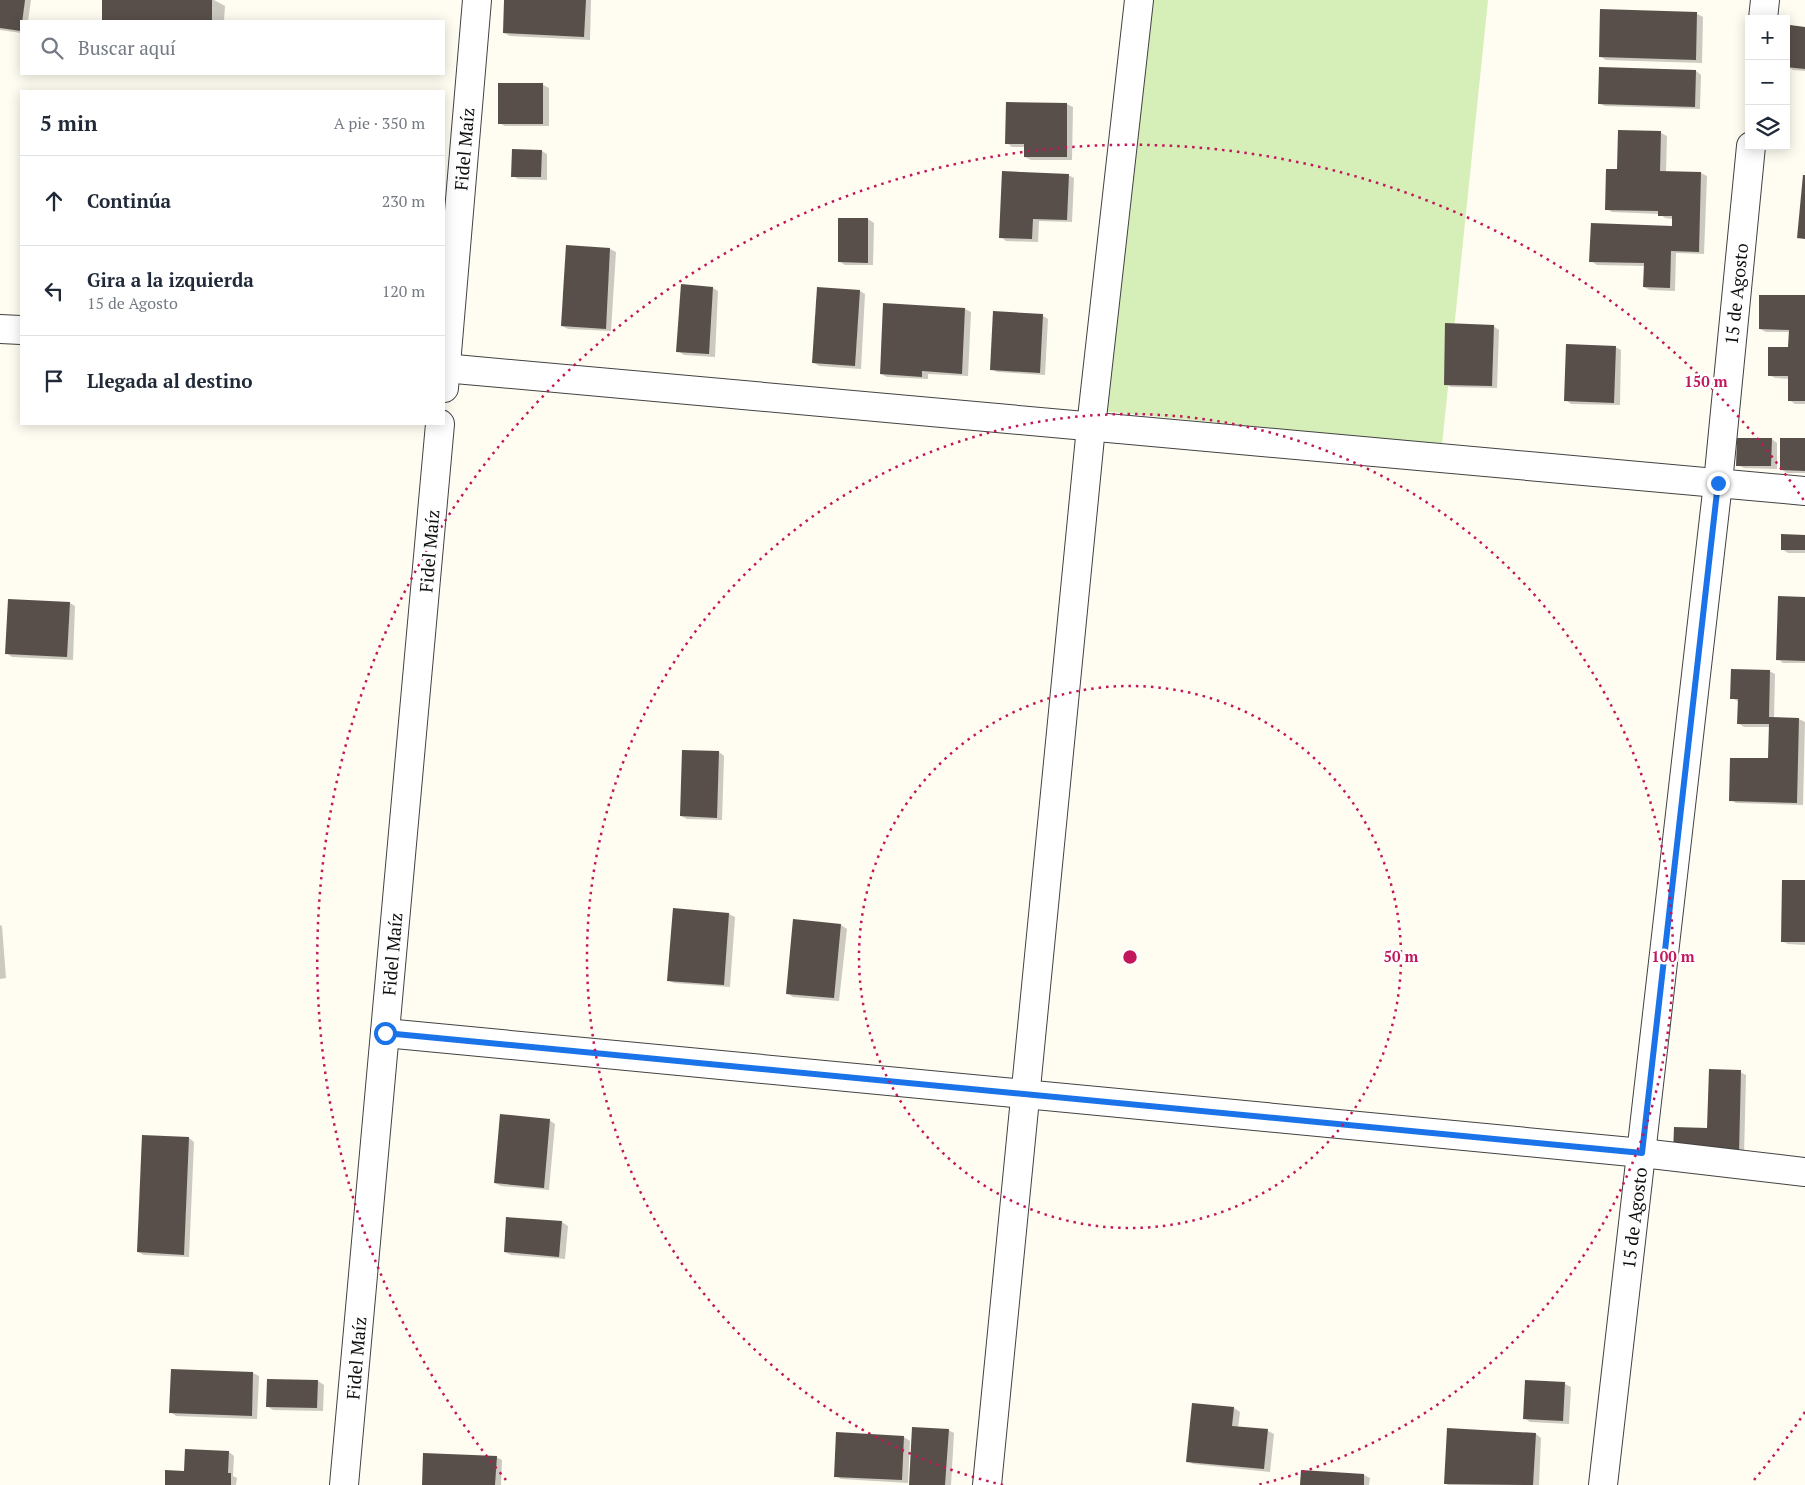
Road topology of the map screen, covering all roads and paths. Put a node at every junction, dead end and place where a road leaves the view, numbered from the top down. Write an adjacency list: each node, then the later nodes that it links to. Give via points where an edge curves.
1 (477, 0): 8 (street, Fidel Maíz)
2 (1139, 0): 11 (street)
3 (1765, 0): 4 (street)
4 (1764, 15)
5 (1751, 150): 12 (street, 15 de Agosto)
6 (0, 328): 7 (street)
7 (20, 330)
8 (445, 364)
9 (445, 375): 11 (street)
10 (440, 425): 14 (street, Fidel Maíz)
11 (1091, 427): 12 (street); 15 (street)
12 (1718, 483): 13 (street); 16 (street, 15 de Agosto)
13 (1805, 491)
14 (385, 1033): 15 (street); 18 (street, Fidel Maíz)
15 (1026, 1094): 16 (street); 19 (street)
16 (1642, 1153): 17 (street); 20 (street, 15 de Agosto)
17 (1805, 1172)
18 (344, 1485)
19 (987, 1485)
20 (1603, 1485)

